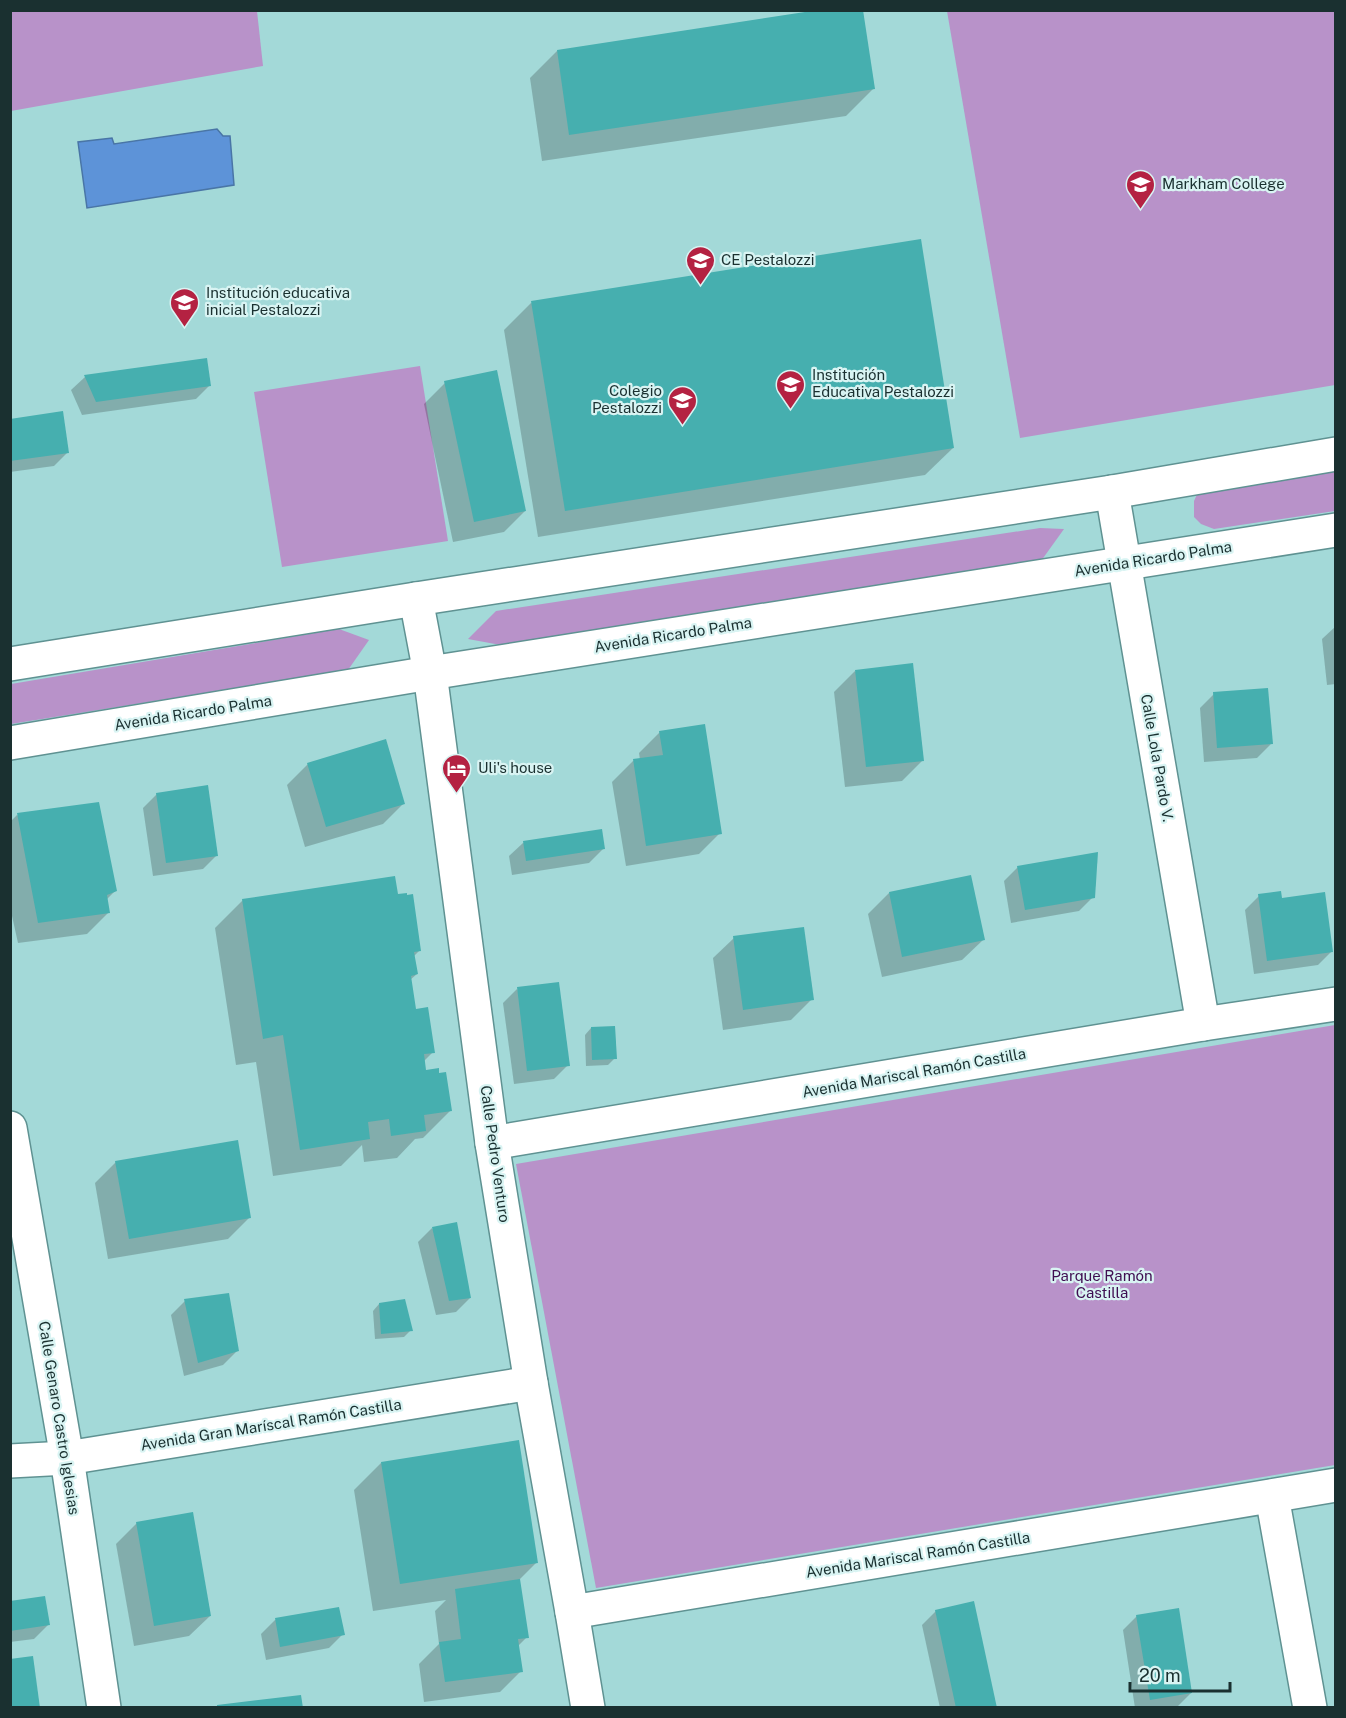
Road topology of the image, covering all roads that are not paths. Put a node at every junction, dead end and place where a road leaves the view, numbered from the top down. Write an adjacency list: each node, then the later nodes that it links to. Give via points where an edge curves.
1 (1335, 454): 2 (street)
2 (1112, 492): 4 (street, Calle Lola Pardo V.); 5 (street)
3 (1335, 530): 4 (street, Avenida Ricardo Palma)
4 (1124, 564): 7 (street, Avenida Ricardo Palma); 10 (street, Calle Lola Pardo V.)
5 (416, 598): 6 (street); 7 (street, Calle Pedro Venturo)
6 (10, 663)
7 (430, 673): 8 (street, Avenida Ricardo Palma); 12 (street, Calle Pedro Venturo)
8 (10, 743)
9 (1335, 1004): 10 (street, Avenida Mariscal Ramón Castilla)
10 (1203, 1024): 12 (street, Avenida Mariscal Ramón Castilla)
11 (10, 1128): 14 (street, Calle Genaro Castro Iglesias)
12 (492, 1143): 13 (street, Calle Pedro Venturo)
13 (531, 1383): 14 (street, Avenida Gran Maríscal Ramón Castilla); 18 (street, Calle Pedro Venturo)
14 (67, 1458): 15 (street, Avenida Gran Maríscal Ramón Castilla); 19 (street, Calle Genaro Castro Iglesias)
15 (10, 1461)
16 (1335, 1485): 17 (street, Avenida Mariscal Ramón Castilla)
17 (1272, 1496): 18 (street, Avenida Mariscal Ramón Castilla); 21 (street)
18 (572, 1612): 20 (street, Calle Pedro Venturo)
19 (104, 1707)
20 (588, 1707)
21 (1310, 1707)

